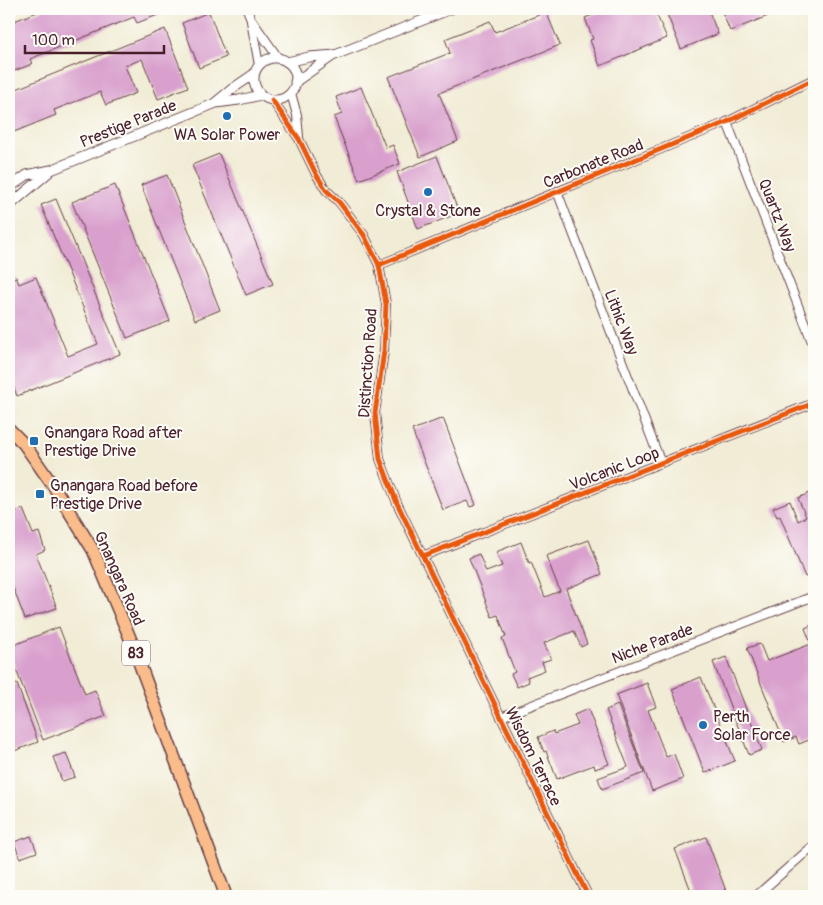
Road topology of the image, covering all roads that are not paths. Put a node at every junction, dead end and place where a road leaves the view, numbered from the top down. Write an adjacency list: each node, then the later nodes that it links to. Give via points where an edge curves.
1 (247, 9): 3 (street)
2 (451, 9): 4 (street)
3 (251, 19): 5 (street); 6 (street)
4 (335, 55): 5 (street); 9 (street)
5 (283, 60): 6 (street, via 268,59); 9 (street, via 294,71)
6 (259, 65): 7 (street)
7 (254, 74): 11 (street, via 256,89); 13 (street, Prestige Parade)
8 (814, 79): 14 (street, Carbonate Road)
9 (295, 82): 10 (street)
10 (291, 92): 12 (street, via 286,97); 15 (street, Distinction Road)
11 (261, 95): 12 (street); 13 (street, Prestige Parade)
12 (272, 100): 15 (street, Distinction Road)
13 (216, 103): 16 (street, Prestige Parade)
14 (727, 122): 18 (street, Carbonate Road); 21 (street, Quartz Way)
15 (299, 139): 20 (street, Distinction Road, via 326,190 364,235)
16 (51, 170): 17 (street, Prestige Parade, via 27,175); 19 (street, Prestige Parade)
17 (9, 188)
18 (557, 191): 20 (street, Carbonate Road); 24 (street, Lithic Way)
19 (9, 206)
20 (379, 265): 25 (street, Distinction Road, via 386,304 384,351 375,413 380,459 397,504)
21 (814, 346)
22 (814, 403): 24 (street, Volcanic Loop)
23 (9, 429): 30 (main road, Gnangara Road / 83, via 24,444 54,487 93,550 130,638)
24 (661, 463): 25 (street, Volcanic Loop)
25 (423, 556): 27 (street, Distinction Road)
26 (814, 596): 28 (street, Niche Parade)
27 (457, 628): 28 (street, Wisdom Terrace)
28 (501, 716): 31 (street, Wisdom Terrace)
29 (814, 845): 32 (street)
30 (226, 896)
31 (588, 896)
32 (756, 896)

